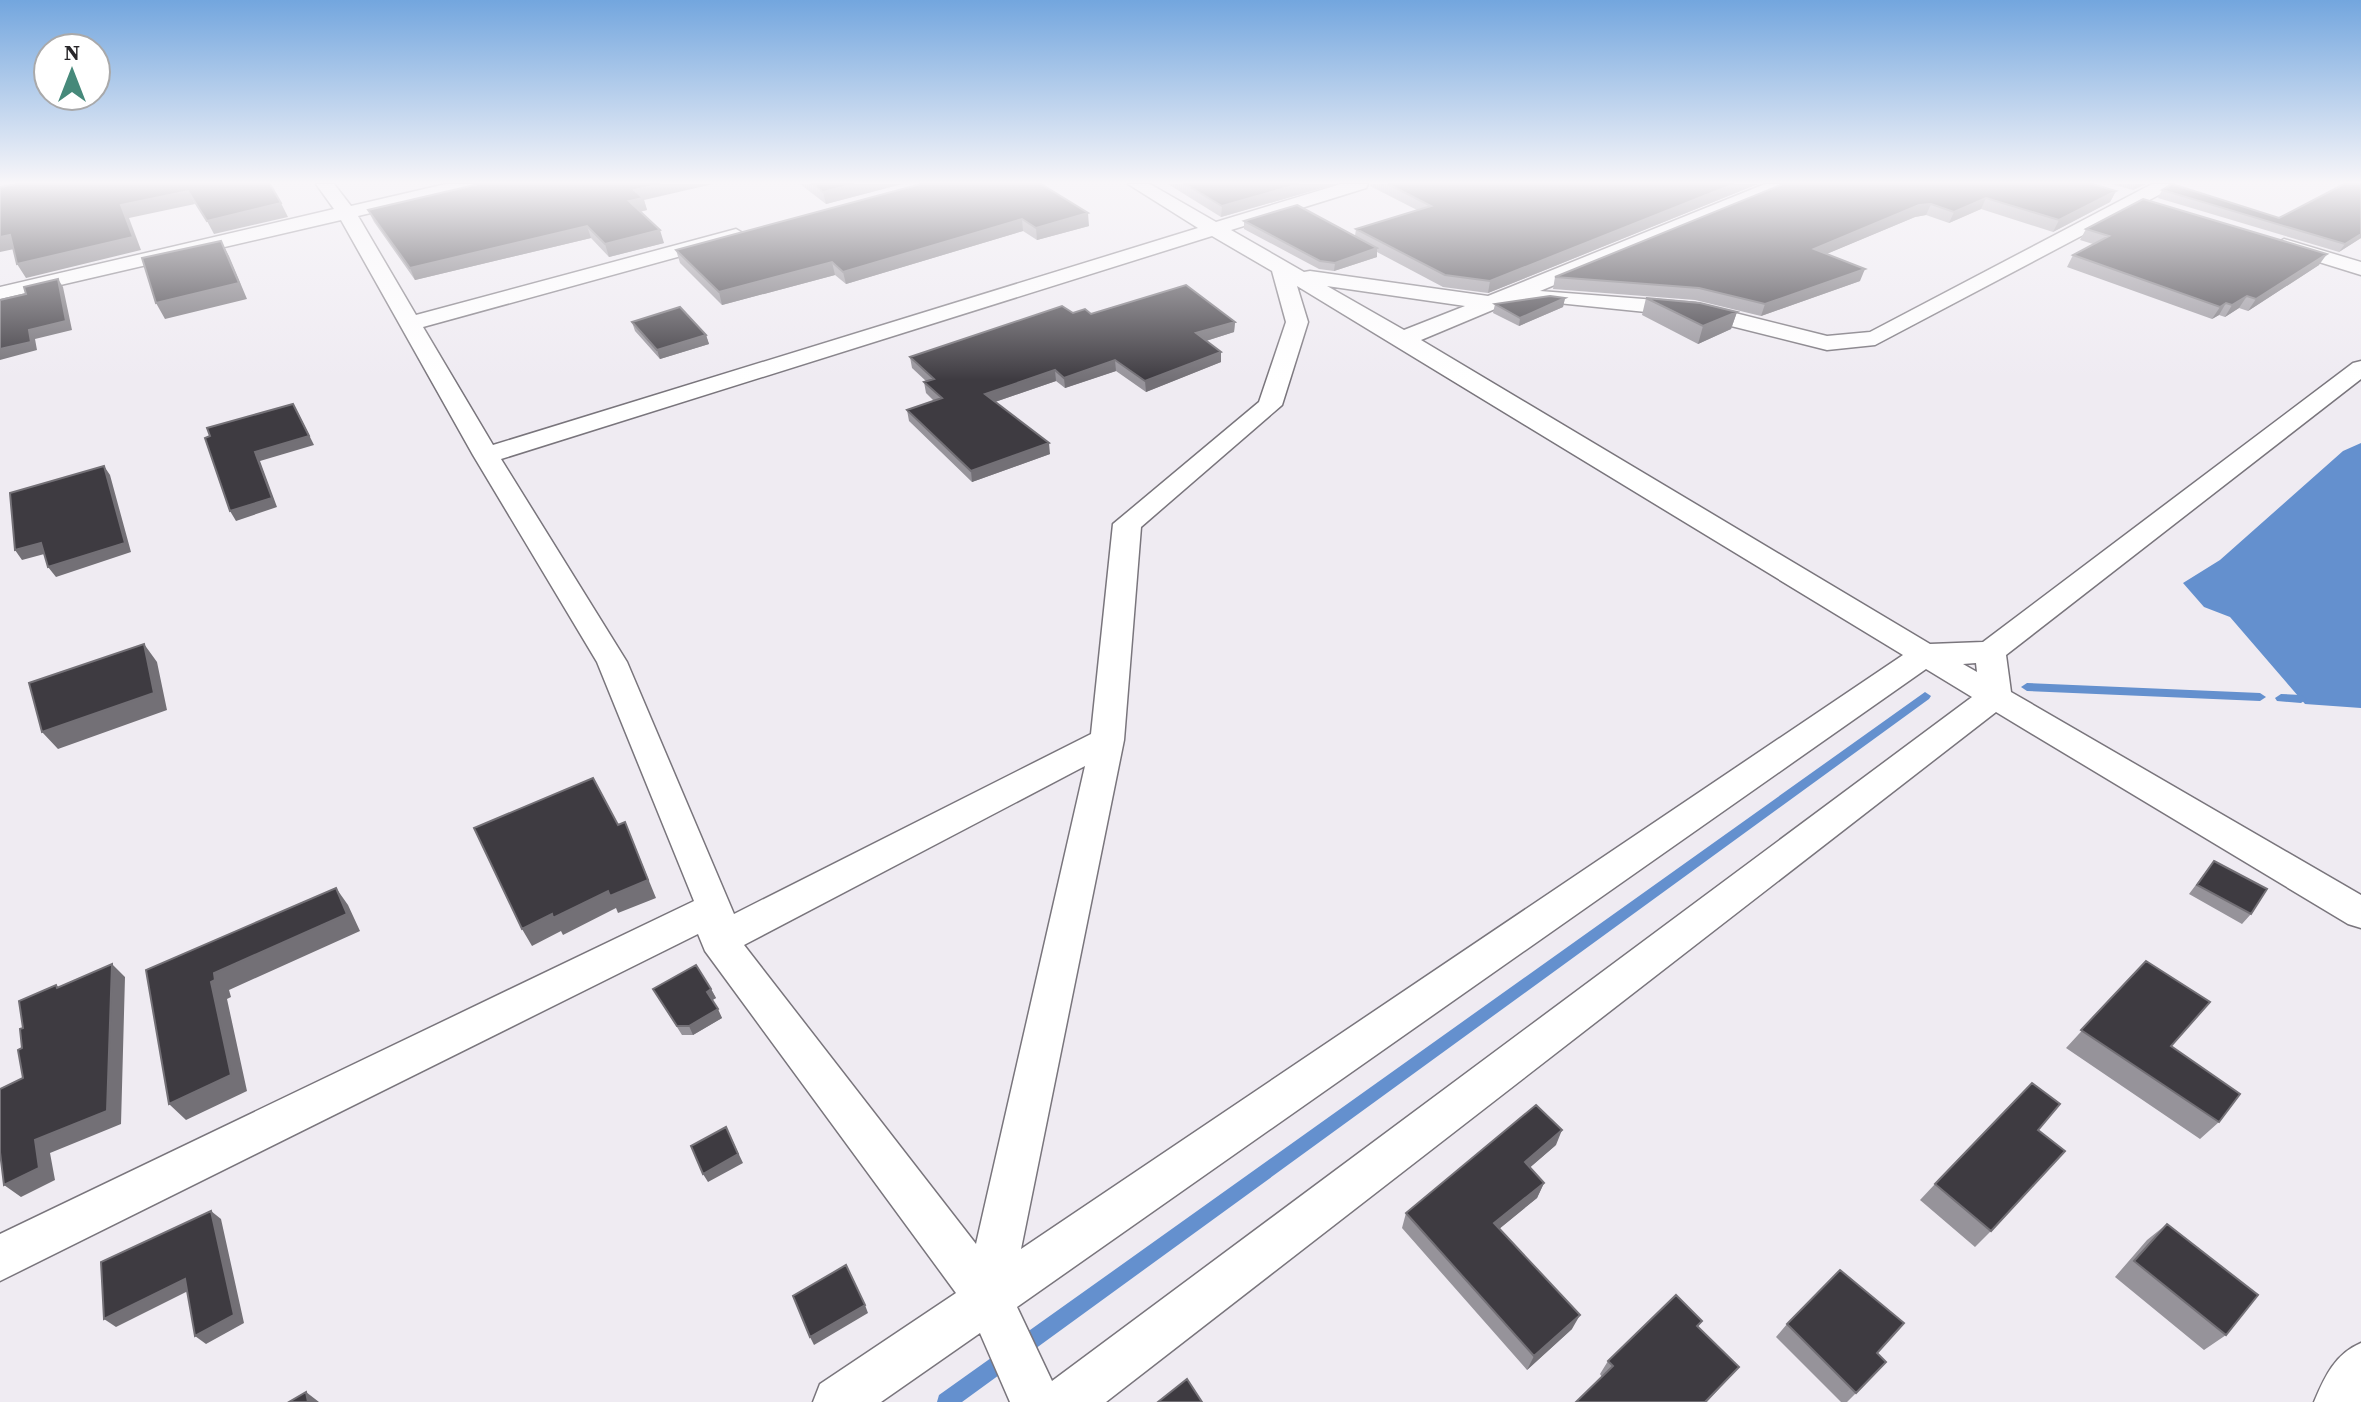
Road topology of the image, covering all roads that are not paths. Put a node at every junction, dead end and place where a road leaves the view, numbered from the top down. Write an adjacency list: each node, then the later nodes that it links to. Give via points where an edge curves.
1 (186, 249): 12 (street)
2 (368, 249): 15 (street)
3 (681, 249): 15 (street)
4 (1151, 249): 19 (street)
5 (1252, 249): 11 (street)
6 (1621, 249): 9 (street)
7 (2039, 249): 14 (street, via 1875,338 1827,343)
8 (2297, 249): 10 (street)
9 (1585, 264): 13 (street); 14 (street)
10 (2361, 269)
11 (1288, 271): 13 (street); 16 (street); 23 (street, via 1297,322 1270,405 1127,524)
12 (0, 293)
13 (1490, 303): 14 (street, via 1548,296); 16 (street)
14 (1674, 308): 17 (street)
15 (411, 323): 19 (street)
16 (1403, 339): 21 (street)
17 (1745, 343)
18 (2361, 368): 20 (street)
19 (486, 455): 25 (street, via 612,662)
20 (1990, 652): 21 (street); 22 (street)
21 (1925, 655): 22 (street); 27 (street)
22 (1996, 695): 24 (street); 29 (street)
23 (1107, 740): 25 (street); 27 (street)
24 (2361, 913)
25 (717, 924): 26 (street); 27 (street)
26 (0, 1258)
27 (994, 1310): 29 (street); 30 (street)
28 (2361, 1368): 31 (street)
29 (1044, 1399)
30 (838, 1402)
31 (2339, 1402)

